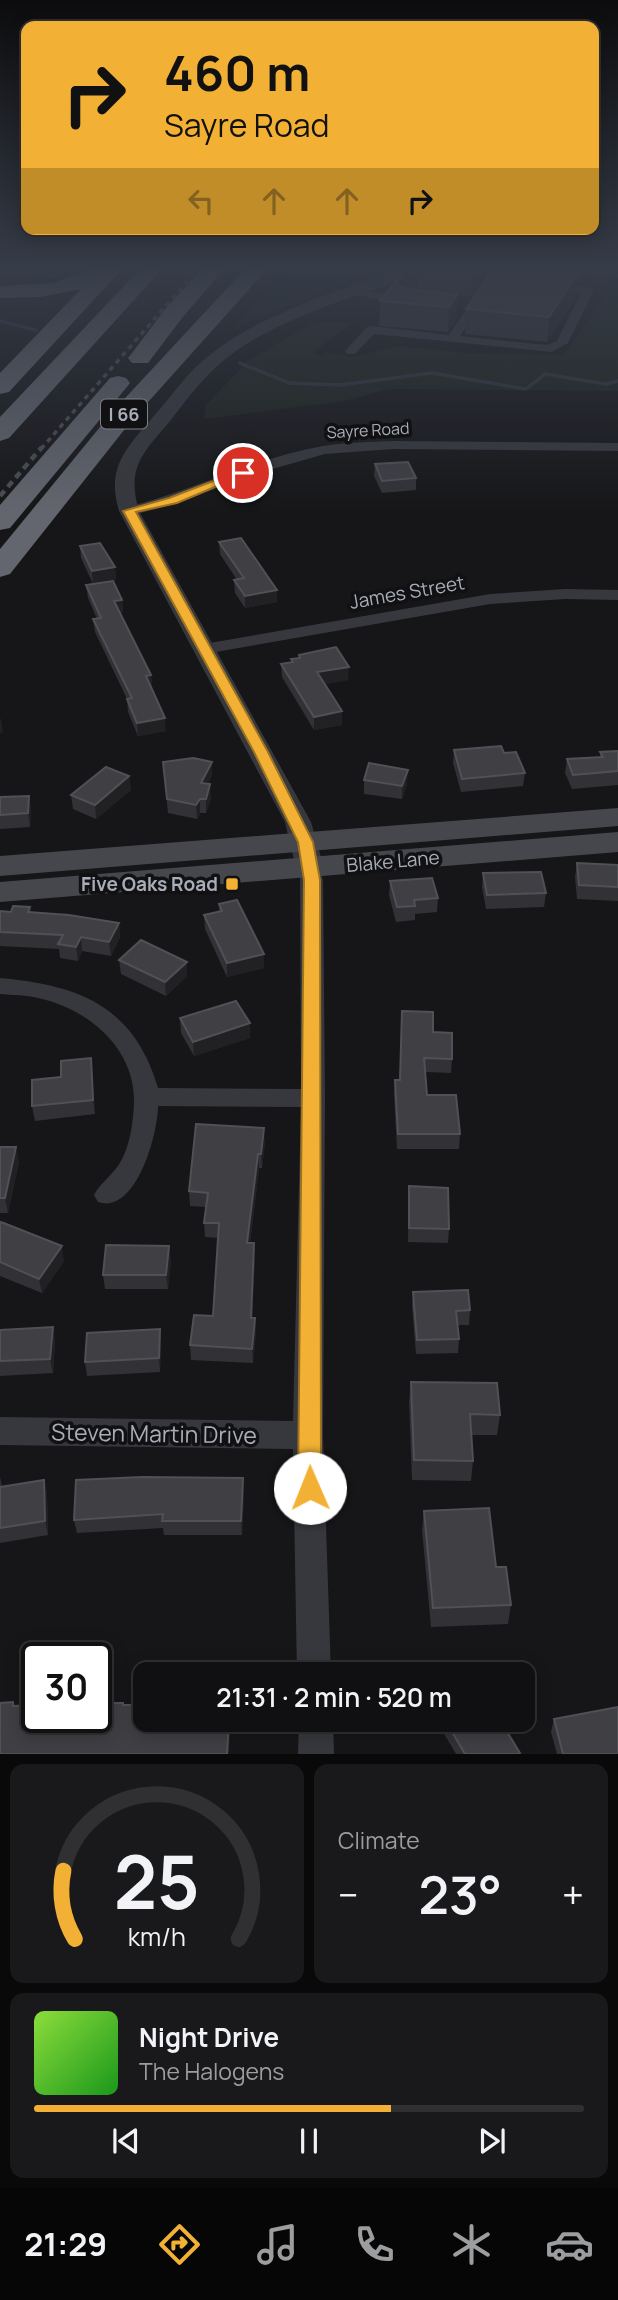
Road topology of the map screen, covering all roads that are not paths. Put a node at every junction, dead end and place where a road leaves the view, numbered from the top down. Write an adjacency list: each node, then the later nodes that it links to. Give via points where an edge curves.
1 (34, 350): 10 (highway)
2 (60, 350): 11 (highway)
3 (69, 350): 11 (highway)
4 (93, 350): 11 (highway, via 68,375)
5 (146, 350): 9 (highway)
6 (148, 350): 9 (highway)
7 (183, 350): 16 (highway, I 66, via 123,415)
8 (229, 350): 14 (street, via 210,362 129,460 122,488)
9 (140, 358): 15 (highway)
10 (0, 387)
11 (10, 407): 12 (highway)
12 (0, 433)
13 (618, 447): 14 (street, Sayre Road, via 393,445 324,450)
14 (129, 511): 18 (street)
15 (0, 522)
16 (0, 568)
17 (618, 596): 18 (street, James Street, via 490,599)
18 (204, 649): 21 (street, via 292,810)
19 (618, 817): 21 (main road, Blake Lane)
20 (618, 842): 21 (main road, Blake Lane)
21 (308, 855): 22 (main road, Blake Lane); 23 (main road, Blake Lane); 26 (street)
22 (0, 866)
23 (0, 892)
24 (0, 986): 25 (street, via 65,997 100,1015 127,1040 140,1060)
25 (149, 1097): 26 (street); 27 (street, via 133,1164)
26 (313, 1098): 29 (street)
27 (107, 1195)
28 (0, 1430): 29 (street, Steven Martin Drive)
29 (308, 1435): 30 (street)
30 (314, 1662)
31 (316, 1732): 32 (street)
32 (316, 1754)

